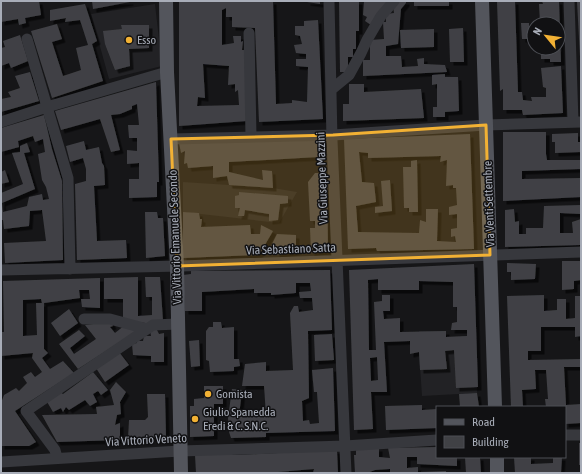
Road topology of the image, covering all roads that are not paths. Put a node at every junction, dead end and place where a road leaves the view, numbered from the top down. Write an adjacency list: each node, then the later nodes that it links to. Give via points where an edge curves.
1 (166, 1): 8 (main road, Via Vittorio Emanuele Secondo)
2 (329, 1): 9 (street, Via Giuseppe Mazzini)
3 (394, 1): 9 (street, via 381,16 349,75)
4 (482, 1): 13 (main road, Via Venti Settembre)
5 (569, 1): 12 (street)
6 (249, 33): 15 (street)
7 (27, 39): 10 (street)
8 (167, 72): 10 (street); 16 (main road, Via Vittorio Emanuele Secondo)
9 (332, 89): 14 (street, Via Giuseppe Mazzini)
10 (47, 107): 11 (street); 21 (street, via 68,178)
11 (1, 122)
12 (577, 122): 13 (street)
13 (486, 125): 14 (street); 18 (main road, Via Venti Settembre)
14 (333, 135): 15 (street); 19 (street, Via Giuseppe Mazzini)
15 (252, 137): 16 (street)
16 (171, 138): 20 (main road, Via Vittorio Emanuele Secondo)
17 (581, 252): 18 (street, Via Sebastiano Satta)
18 (490, 255): 19 (street, Via Sebastiano Satta); 26 (main road, Via Venti Settembre)
19 (338, 260): 20 (street, Via Sebastiano Satta); 30 (street, Via Giuseppe Mazzini)
20 (177, 266): 21 (street, Via Sebastiano Satta); 24 (main road, Via Vittorio Emanuele Secondo)
21 (70, 269): 22 (street, Via Sebastiano Satta)
22 (1, 270)
23 (84, 318): 25 (street, via 110,319)
24 (178, 324): 25 (street, via 153,325); 31 (main road, Via Vittorio Emanuele Secondo)
25 (147, 329): 32 (street, via 26,411 55,450)
26 (495, 406)
27 (566, 435): 28 (street)
28 (581, 435)
29 (436, 440): 30 (street, Via Vittorio Veneto)
30 (345, 446): 31 (street, Via Vittorio Veneto); 36 (street, Via Giuseppe Mazzini)
31 (180, 451): 32 (street, Via Vittorio Veneto); 35 (main road, Via Vittorio Emanuele Secondo)
32 (57, 458): 34 (street, Via Vittorio Veneto)
33 (497, 458): 37 (main road)
34 (1, 462)
35 (181, 473)
36 (346, 473)
37 (497, 473)

